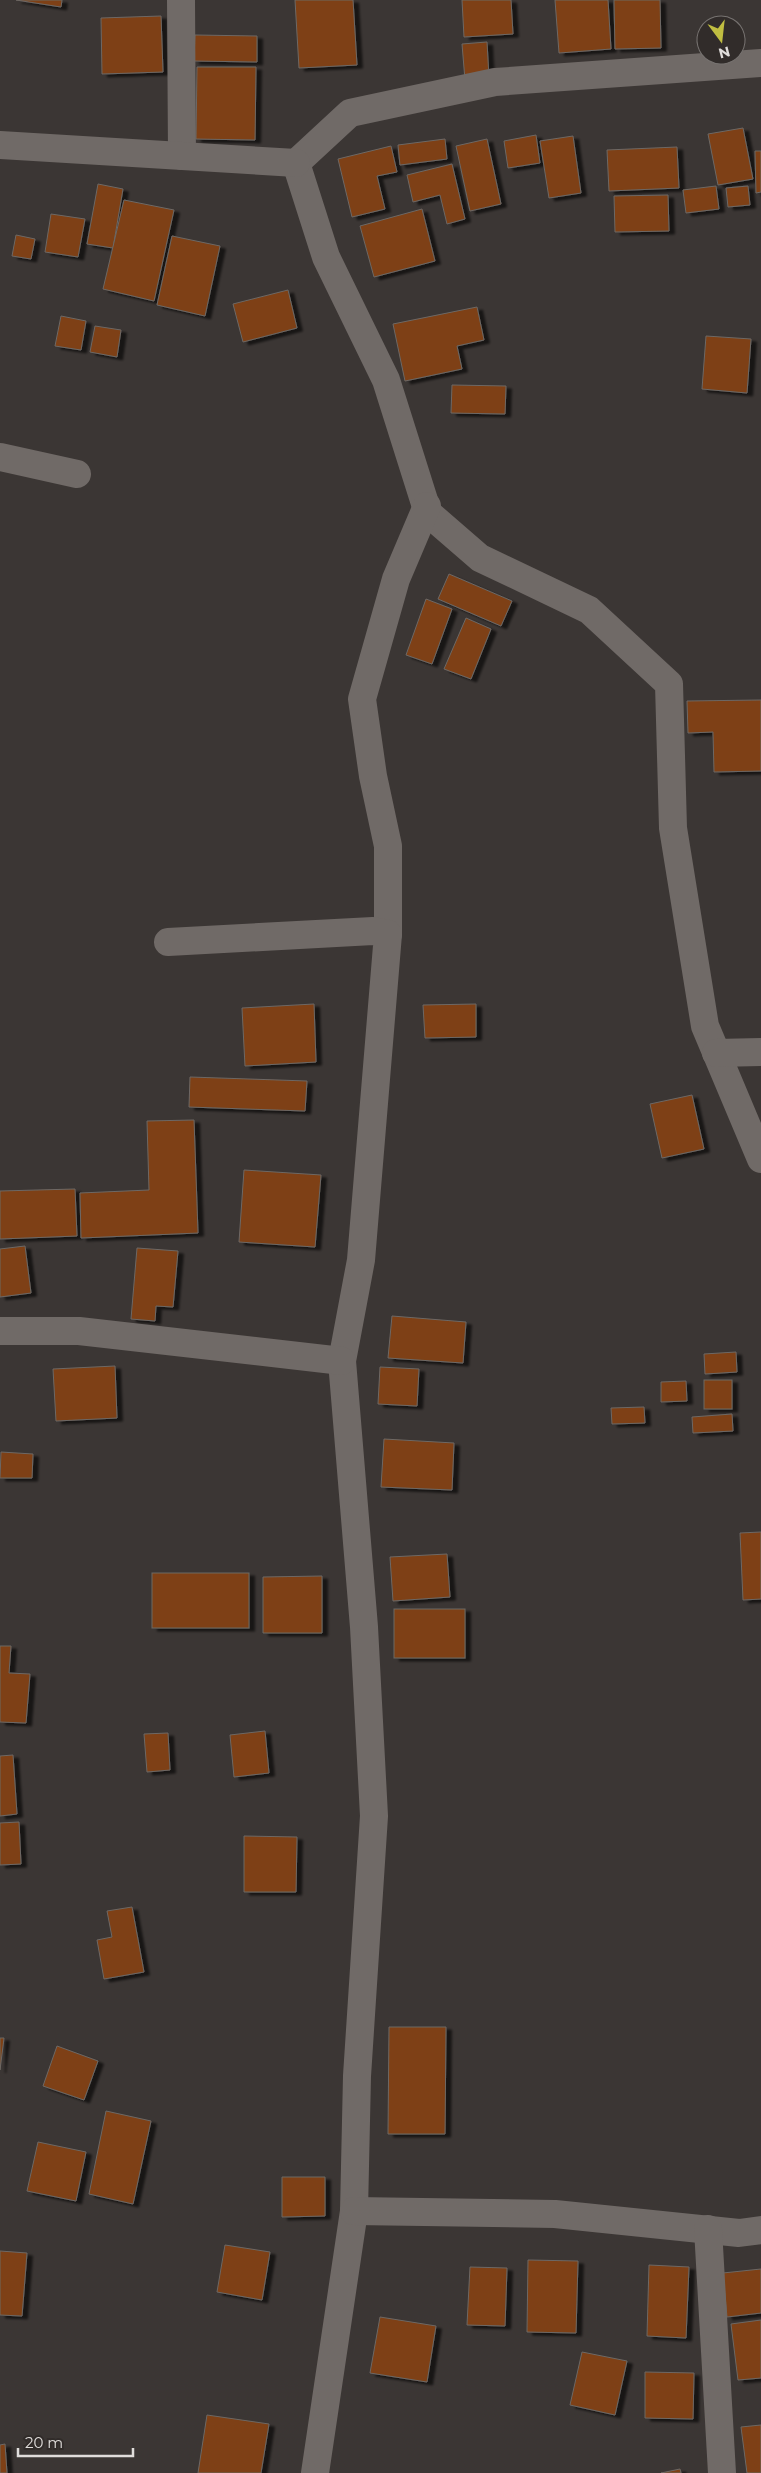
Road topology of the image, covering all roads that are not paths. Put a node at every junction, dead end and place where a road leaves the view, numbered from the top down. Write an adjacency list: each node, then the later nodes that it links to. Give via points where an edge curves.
1 (181, 0): 4 (street)
2 (761, 63): 5 (street, via 495,82 350,113)
3 (0, 145): 4 (street)
4 (182, 156): 5 (street)
5 (296, 163): 8 (street, via 326,257 386,380)
6 (0, 457): 7 (street)
7 (77, 474)
8 (427, 506): 9 (street, via 396,579 362,699 373,776 388,846); 11 (street, via 428,512 480,558 589,610 669,684 672,828 705,1026)
9 (388, 934): 10 (street, via 373,931); 15 (street, via 361,1260)
10 (168, 942)
11 (716, 1052): 12 (street); 13 (street)
12 (761, 1052)
13 (761, 1159)
14 (0, 1331): 15 (street, via 79,1331)
15 (342, 1361): 16 (street, via 364,1627 374,1816 358,2076)
16 (354, 2211): 17 (street, via 555,2214); 19 (street)
17 (708, 2229): 18 (street, via 739,2233); 20 (street)
18 (761, 2230)
19 (315, 2473)
20 (722, 2473)

